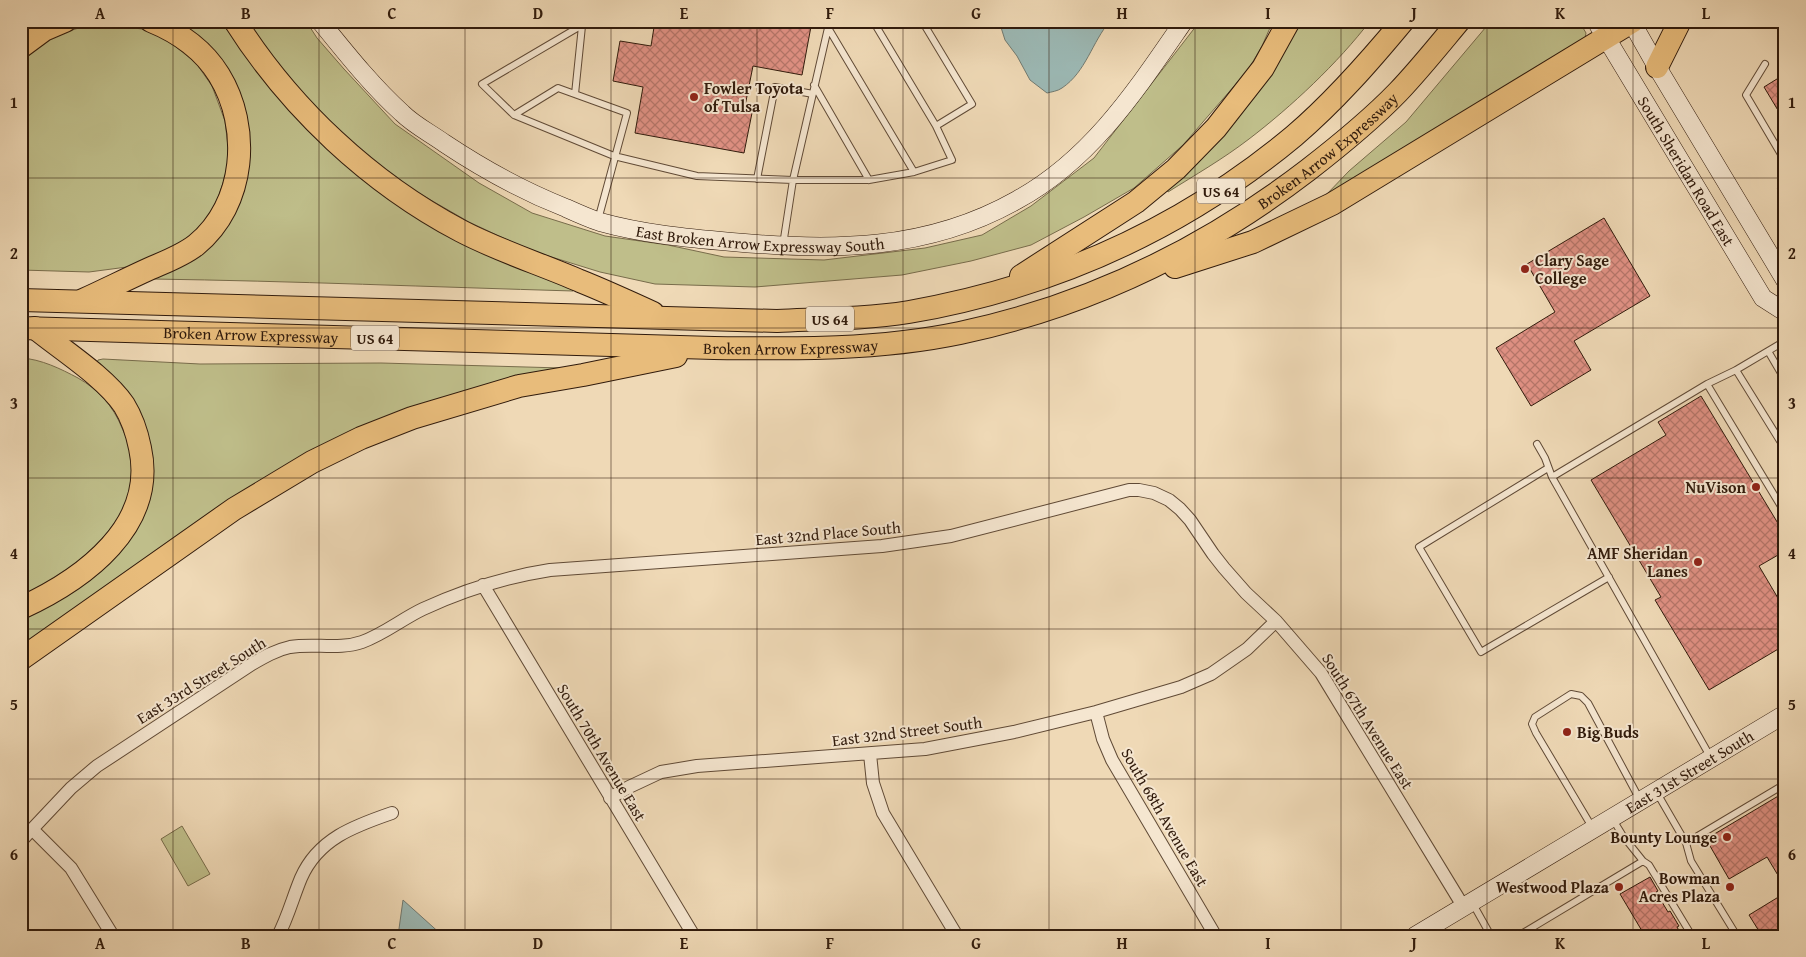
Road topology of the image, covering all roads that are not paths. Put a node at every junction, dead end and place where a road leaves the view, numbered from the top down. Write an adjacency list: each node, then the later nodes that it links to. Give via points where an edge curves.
1 (65, 21): 18 (highway, via 44,30)
2 (151, 21): 39 (highway, via 188,40 218,73 235,114 240,155 237,175 222,214 196,245 174,259)
3 (235, 21): 42 (highway, via 265,66 327,134 420,207 462,232)
4 (320, 21): 34 (main road, East Broken Arrow Expressway South, via 403,115 522,190)
5 (589, 21): 15 (lane)
6 (824, 21): 16 (lane)
7 (873, 21): 25 (lane)
8 (922, 21): 25 (lane, via 972,104)
9 (1184, 21): 35 (main road, East Broken Arrow Expressway South, via 1128,100 1093,142 1050,179 1017,200 952,229 920,237 873,245)
10 (1289, 21): 37 (highway, via 1264,68 1216,128 1176,169 1136,202)
11 (1403, 21): 37 (highway, Broken Arrow Expressway / US 64, via 1364,68 1302,129 1214,196 1113,251)
12 (1459, 21): 40 (highway, Broken Arrow Expressway / US 64, via 1386,104 1293,182 1195,245)
13 (1680, 21): 20 (highway)
14 (1632, 22): 17 (highway); 20 (main road, South Sheridan Road East)
15 (582, 26): 22 (lane); 24 (lane, via 482,84)
16 (828, 28): 21 (lane); 28 (lane)
17 (1601, 29): 40 (highway, via 1332,204 1253,242); 41 (main road, South Sheridan Road East, via 1763,298)
18 (21, 46)
19 (1765, 64): 27 (lane, via 1746,95)
20 (1657, 67): 36 (main road, South Sheridan Road East)
21 (814, 85): 23 (lane); 32 (lane)
22 (575, 94): 24 (lane, via 558,88); 26 (lane, via 627,113)
23 (813, 94): 30 (lane, via 775,87); 31 (lane)
24 (514, 115): 26 (lane)
25 (936, 126): 28 (lane, via 952,160)
26 (614, 156): 30 (lane, via 697,176); 34 (lane)
27 (1785, 161)
28 (914, 172): 32 (lane)
29 (1785, 173): 33 (lane)
30 (757, 178): 31 (lane)
31 (793, 180): 32 (lane); 35 (lane)
32 (869, 180)
33 (1781, 188)
34 (597, 221): 35 (main road, East Broken Arrow Expressway South, via 666,236)
35 (783, 246)
36 (1785, 280)
37 (995, 293): 42 (highway, Broken Arrow Expressway / US 64, via 875,316 777,321)
38 (21, 300): 39 (highway, Broken Arrow Expressway / US 64)
39 (78, 302): 42 (highway, Broken Arrow Expressway / US 64)
40 (1066, 303): 45 (highway, Broken Arrow Expressway / US 64, via 958,333 894,342 834,348)
41 (1785, 312)
42 (663, 318)
43 (28, 328): 45 (highway, Broken Arrow Expressway / US 64); 58 (highway, via 104,382 125,407 138,436 143,472 135,510 110,547 67,584)
44 (1785, 341): 46 (lane)
45 (714, 348): 60 (highway, via 518,386 412,418 361,438 312,462 242,505)
46 (1768, 351): 47 (lane); 48 (lane)
47 (1736, 370): 49 (lane); 51 (lane)
48 (1785, 380)
49 (1706, 384): 53 (lane); 55 (lane)
50 (1537, 444): 52 (lane)
51 (1785, 449)
52 (1548, 468): 53 (lane); 56 (lane, via 1419,547 1481,652)
53 (1552, 477): 56 (lane)
54 (1169, 500): 57 (street, East 32nd Place South, via 1154,493 1129,490 923,541 550,570); 59 (street, South 67th Avenue East, via 1190,520 1212,554 1246,593)
55 (1785, 514)
56 (1608, 576): 64 (lane)
57 (483, 585): 67 (street, South 70th Avenue East); 72 (street, East 33rd Street South, via 421,610 362,642 340,646 295,646 271,653 97,766)
58 (21, 608)
59 (1276, 621): 61 (street, East 32nd Street South, via 1247,648 1210,674 1182,687); 76 (street, South 67th Avenue East, via 1334,693)
60 (21, 659)
61 (1096, 712): 63 (street, East 32nd Street South, via 968,742); 77 (street, South 68th Avenue East, via 1112,760)
62 (1782, 722): 64 (main road, East 31st Street South)
63 (870, 754): 67 (street, East 32nd Street South, via 696,766 661,772); 81 (street, via 873,783 884,813)
64 (1711, 759): 66 (main road, East 31st Street South)
65 (1785, 784): 74 (lane)
66 (1656, 792): 68 (main road, East 31st Street South); 74 (lane)
67 (610, 798): 80 (street, South 70th Avenue East)
68 (1640, 801): 70 (main road, East 31st Street South); 71 (lane, via 1588,703 1582,696 1571,694 1535,717 1532,724)
69 (392, 813): 79 (street, via 344,832 323,846 302,877)
70 (1611, 817): 71 (main road, East 31st Street South); 75 (lane)
71 (1593, 828): 76 (main road, East 31st Street South)
72 (32, 829): 73 (street, East 33rd Street South); 78 (street, via 71,868)
73 (21, 841)
74 (1686, 843): 86 (lane, via 1691,860)
75 (1643, 861): 84 (lane); 85 (lane, via 1649,865)
76 (1467, 904): 82 (main road, East 31st Street South); 83 (lane)
77 (1215, 935)
78 (113, 936)
79 (278, 936)
80 (694, 936)
81 (956, 936)
82 (1415, 936)
83 (1491, 936)
84 (1518, 936)
85 (1692, 936)
86 (1737, 936)

